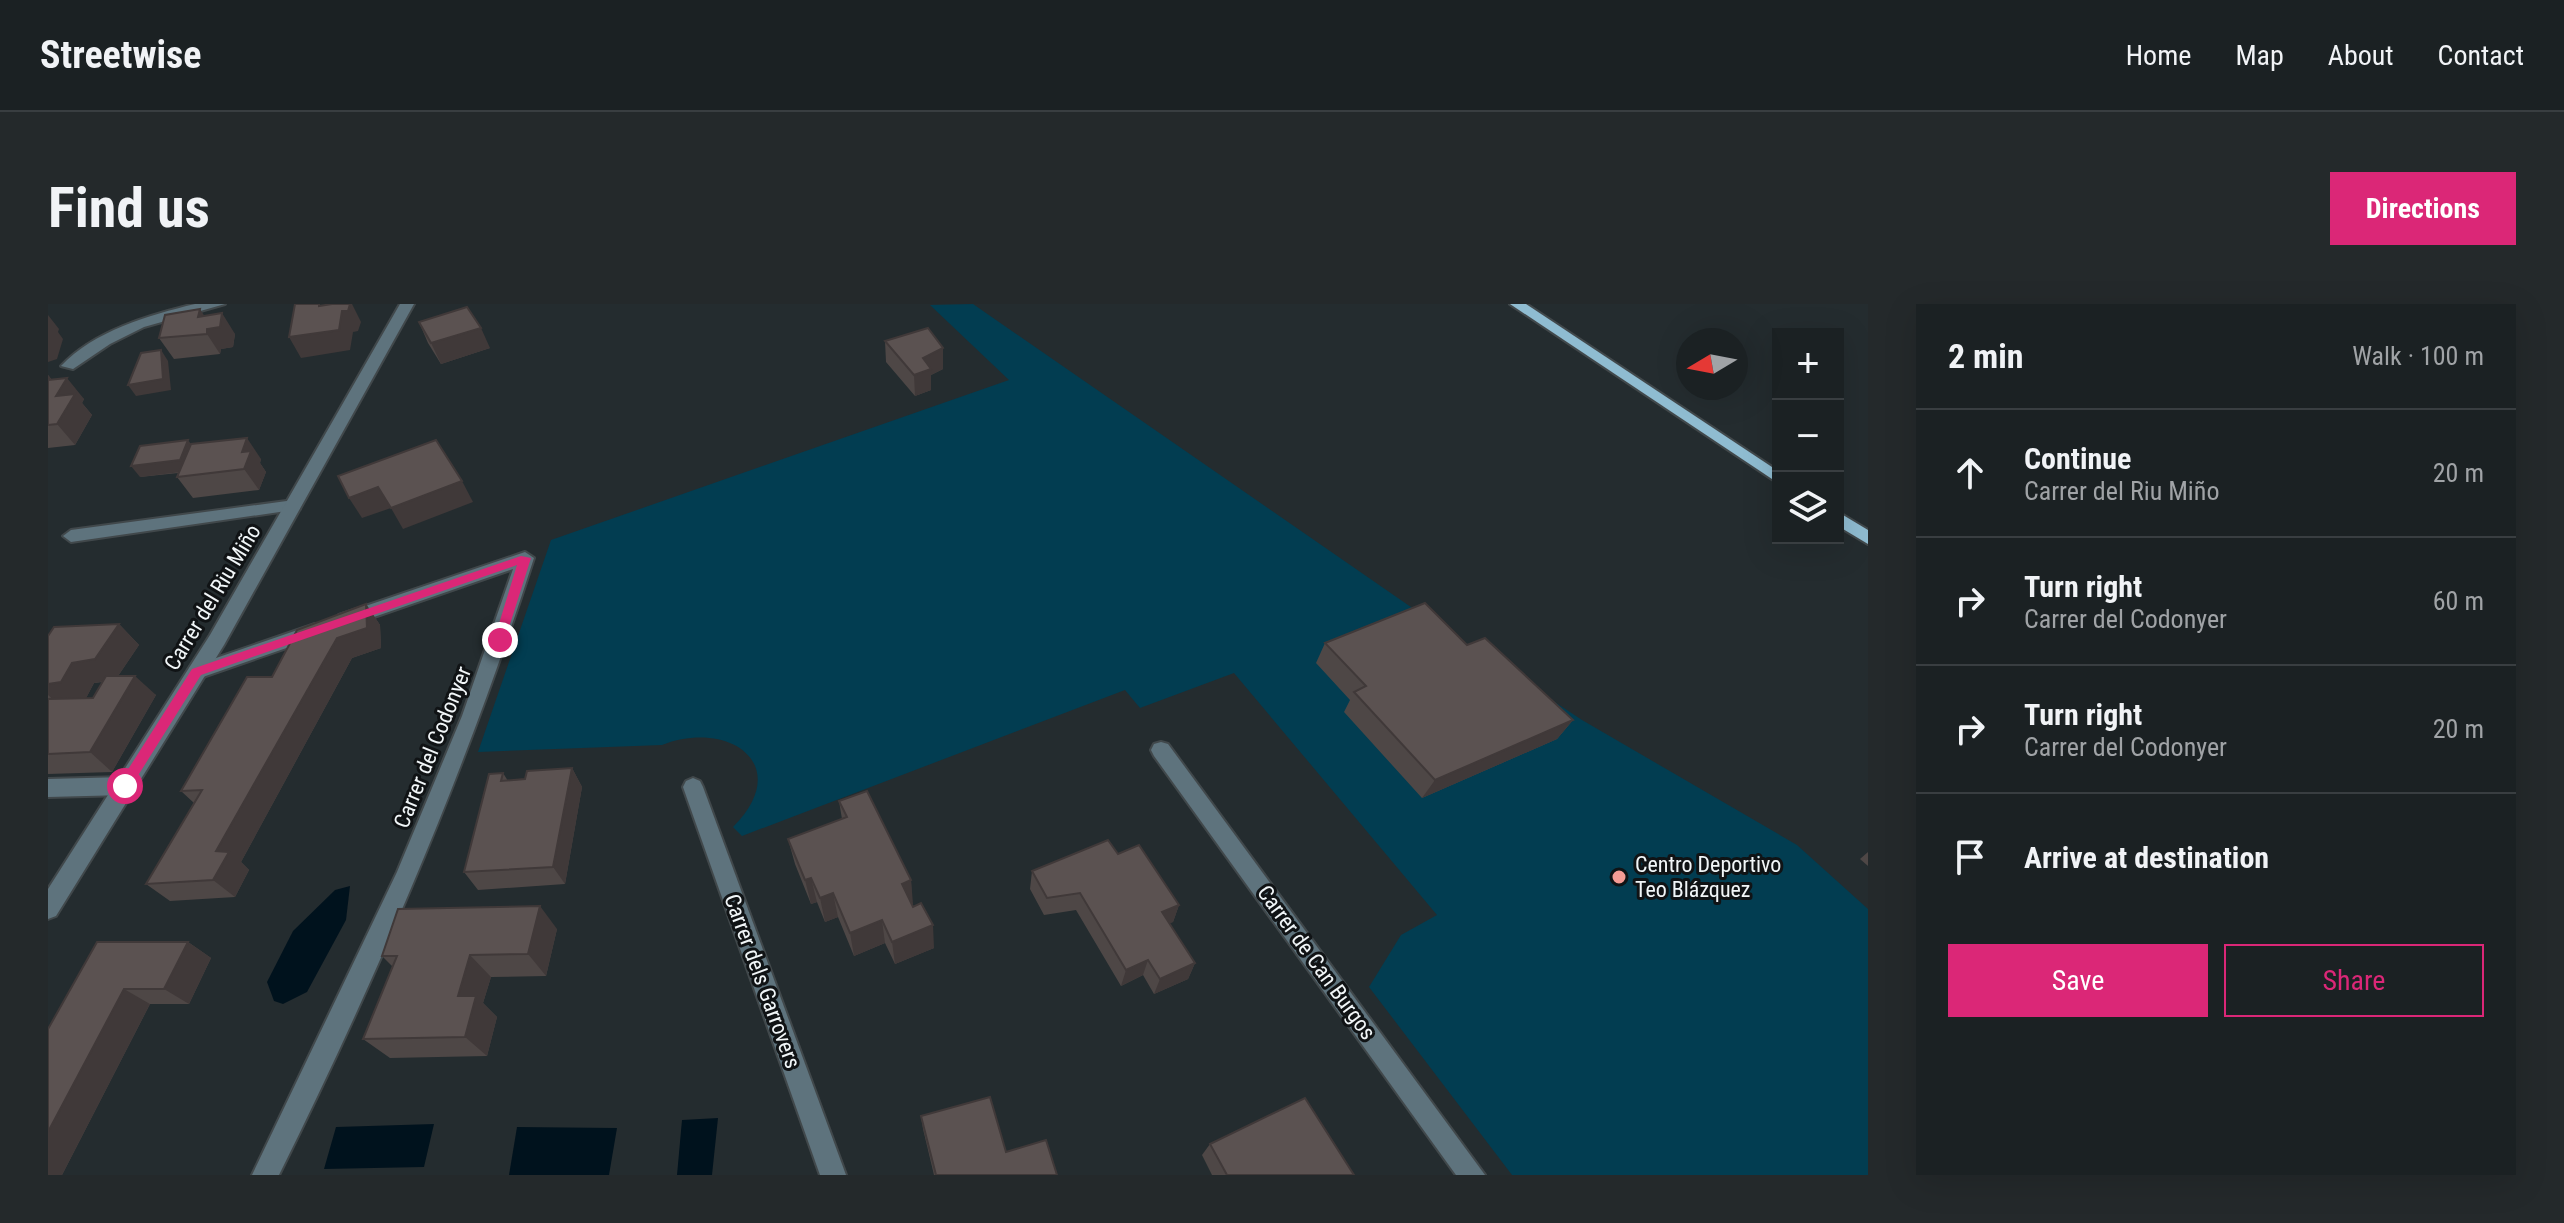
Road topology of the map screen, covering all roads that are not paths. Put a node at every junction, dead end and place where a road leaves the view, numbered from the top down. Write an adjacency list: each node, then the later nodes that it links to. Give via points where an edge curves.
1 (218, 304): 4 (street, via 161,314 101,342)
2 (407, 304): 6 (street, Carrer del Riu Miño)
3 (1517, 304): 5 (main road)
4 (68, 366)
5 (1772, 474)
6 (294, 505): 8 (street); 10 (street, Carrer del Riu Miño)
7 (1844, 522): 9 (main road)
8 (71, 536)
9 (1868, 538)
10 (197, 672): 12 (street, Carrer del Riu Miño); 16 (street, Carrer del Codonyer, via 525,558 500,640 414,858)
11 (1161, 750): 18 (street, Carrer de Can Burgos)
12 (125, 786): 14 (street); 15 (street, Carrer del Riu Miño)
13 (693, 787): 17 (street, Carrer dels Garrovers)
14 (48, 788)
15 (48, 909)
16 (265, 1175)
17 (833, 1175)
18 (1472, 1175)

